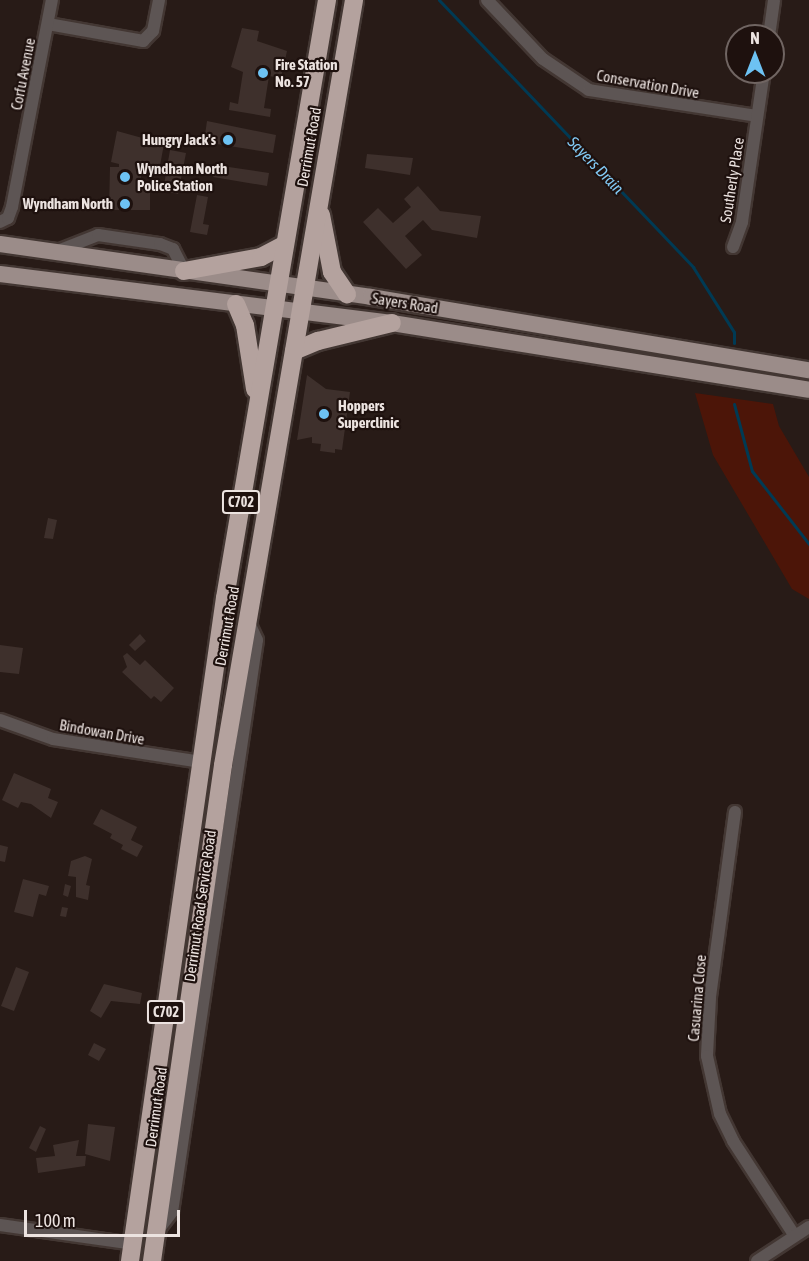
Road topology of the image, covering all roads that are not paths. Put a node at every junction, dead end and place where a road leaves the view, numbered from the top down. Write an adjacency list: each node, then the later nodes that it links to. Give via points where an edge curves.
1 (52, 0): 7 (street, Corfu Avenue)
2 (159, 0): 7 (street, via 153,31 143,41)
3 (354, 0): 11 (highway, Derrimut Road / C702)
4 (487, 0): 10 (street, Conservation Drive, via 543,59 590,90)
5 (774, 0): 8 (street)
6 (322, 5): 14 (highway, Derrimut Road / C702)
7 (48, 24): 12 (street, Corfu Avenue, via 12,207)
8 (771, 24)
9 (762, 84): 10 (street)
10 (757, 116): 15 (street, Southerly Place, via 742,222)
11 (318, 201): 19 (highway, Derrimut Road / C702); 20 (highway, via 332,272)
12 (2, 222)
13 (0, 244): 16 (main road, Sayers Road)
14 (285, 244): 16 (highway, via 261,257); 18 (highway, Derrimut Road / C702)
15 (734, 247)
16 (184, 271): 18 (main road, Sayers Road)
17 (0, 274): 21 (main road, Sayers Road)
18 (277, 284): 19 (main road, Sayers Road); 22 (highway, Derrimut Road / C702)
19 (304, 288): 20 (main road, Sayers Road); 23 (highway, Derrimut Road / C702)
20 (347, 294): 25 (main road, Sayers Road)
21 (236, 304): 22 (main road, Sayers Road); 30 (highway, via 245,325)
22 (274, 309): 23 (main road, Sayers Road); 30 (highway, Derrimut Road / C702)
23 (300, 312): 24 (main road, Sayers Road); 27 (highway, Derrimut Road / C702)
24 (392, 323): 26 (main road, Sayers Road); 27 (highway, via 318,341)
25 (560, 327): 26 (main road); 28 (main road, Sayers Road)
26 (558, 350): 29 (main road, Sayers Road)
27 (294, 351): 31 (highway, Derrimut Road / C702)
28 (809, 370)
29 (809, 390)
30 (258, 406): 33 (highway, Derrimut Road / C702)
31 (246, 617): 34 (highway, Derrimut Road / C702); 36 (street, Derrimut Road Service Road, via 257,640)
32 (0, 720): 33 (street, Bindowan Drive, via 53,739)
33 (201, 762): 34 (highway); 37 (highway, Derrimut Road / C702)
34 (223, 765): 36 (highway, Derrimut Road / C702)
35 (735, 812): 40 (street, Casuarina Close, via 710,998 707,1056 720,1114 733,1141)
36 (211, 894): 37 (highway, via 195,888); 42 (highway, Derrimut Road / C702)
37 (181, 907): 41 (highway, Derrimut Road / C702)
38 (0, 1225): 41 (street)
39 (809, 1227): 40 (street)
40 (795, 1236): 43 (street)
41 (132, 1252)
42 (152, 1261)
43 (758, 1261)

